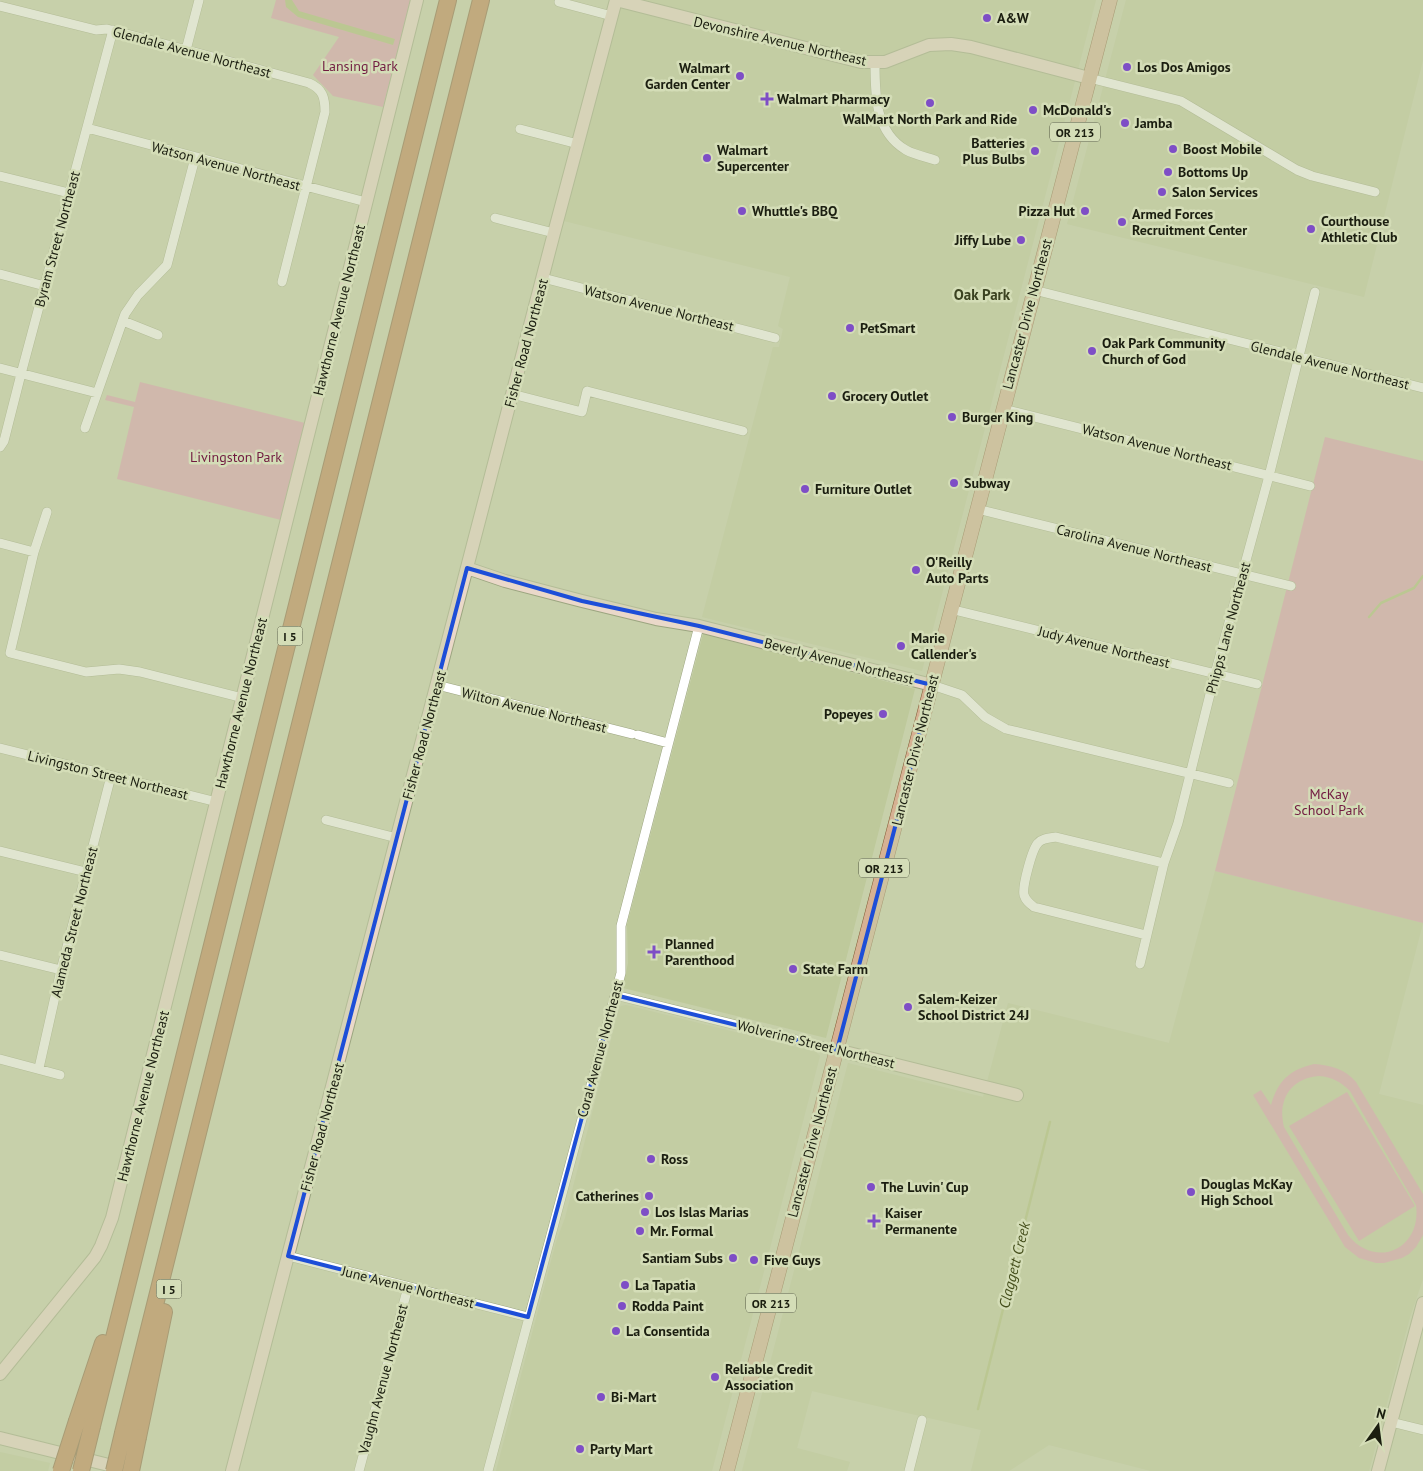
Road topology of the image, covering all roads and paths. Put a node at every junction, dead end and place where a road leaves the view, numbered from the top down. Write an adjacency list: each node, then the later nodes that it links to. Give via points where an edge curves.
1 (199, 0): 11 (street)
2 (417, 0): 23 (street, Hawthorne Avenue Northeast)
3 (448, 0): 89 (highway, I 5, via 131,1271)
4 (481, 0): 91 (highway, I 5, via 196,1140)
5 (616, 0): 9 (street, Fisher Road Northeast); 12 (street, Devonshire Avenue Northeast)
6 (1110, 0): 13 (main road, Lancaster Drive Northeast / OR 213)
7 (559, 2): 9 (street)
8 (0, 6): 10 (street, Glendale Avenue Northeast, via 96,30)
9 (612, 16): 16 (street, Fisher Road Northeast)
10 (113, 30): 11 (street, Glendale Avenue Northeast); 14 (street, Byram Street Northeast)
11 (186, 50): 20 (street, Glendale Avenue Northeast, via 310,83 318,88 325,102 325,112)
12 (875, 63): 13 (street, Devonshire Avenue Northeast, via 929,45 951,44); 18 (street, via 878,111 888,134 906,150)
13 (1089, 78): 21 (street, via 1181,101 1297,170); 30 (main road, Lancaster Drive Northeast / OR 213)
14 (87, 128): 17 (street, Watson Avenue Northeast); 22 (street, Byram Street Northeast)
15 (520, 129): 16 (street)
16 (578, 144): 25 (street, Fisher Road Northeast)
17 (195, 158): 20 (street, Watson Avenue Northeast); 32 (street, via 167,265 131,305)
18 (936, 160)
19 (0, 176): 22 (street)
20 (306, 188): 23 (street, Watson Avenue Northeast); 28 (street)
21 (1375, 192)
22 (69, 193): 29 (street, Byram Street Northeast)
23 (366, 202): 60 (street, Hawthorne Avenue Northeast)
24 (495, 218): 25 (street)
25 (554, 233): 27 (street, Fisher Road Northeast)
26 (0, 274): 29 (street)
27 (543, 278): 34 (street, Watson Avenue Northeast); 40 (street, Fisher Road Northeast)
28 (282, 282)
29 (45, 286): 37 (street, Byram Street Northeast)
30 (1034, 290): 35 (street, Glendale Avenue Northeast); 41 (main road, Lancaster Drive Northeast / OR 213)
31 (1315, 292): 35 (street, Phipps Lane Northeast)
32 (123, 322): 33 (street); 39 (street)
33 (158, 335)
34 (776, 338)
35 (1299, 357): 38 (street, Glendale Avenue Northeast); 45 (street, Phipps Lane Northeast)
36 (0, 368): 37 (street)
37 (21, 374): 39 (street); 44 (street, Byram Street Northeast)
38 (1423, 388)
39 (97, 393): 42 (street)
40 (512, 394): 43 (street, via 582,412 588,391); 51 (street, Fisher Road Northeast)
41 (1003, 409): 45 (street, Watson Avenue Northeast); 47 (main road, Lancaster Drive Northeast / OR 213)
42 (85, 428)
43 (743, 431)
44 (1, 447)
45 (1269, 476): 46 (street, Watson Avenue Northeast); 52 (street, Phipps Lane Northeast)
46 (1310, 486)
47 (977, 509): 52 (street, Carolina Avenue Northeast); 54 (main road, Lancaster Drive Northeast / OR 213)
48 (47, 512): 50 (street)
49 (0, 543): 50 (street)
50 (34, 552): 60 (street, via 10,653 86,672 140,672)
51 (467, 568): 55 (street, Beverly Avenue Northeast, via 505,581 644,616); 59 (street, Fisher Road Northeast)
52 (1242, 574): 53 (street, Carolina Avenue Northeast); 56 (street, Phipps Lane Northeast)
53 (1291, 586)
54 (950, 609): 56 (street, Judy Avenue Northeast); 58 (main road, Lancaster Drive Northeast / OR 213)
55 (699, 626): 58 (street, Beverly Avenue Northeast); 61 (street, Coral Avenue Northeast)
56 (1215, 674): 57 (street, Judy Avenue Northeast); 63 (street, Phipps Lane Northeast)
57 (1257, 684)
58 (932, 685): 63 (street, Beverly Avenue Northeast, via 962,695 986,717 1006,729); 77 (main road, Lancaster Drive Northeast / OR 213)
59 (437, 686): 61 (street, Wilton Avenue Northeast); 68 (street, Fisher Road Northeast)
60 (243, 698): 66 (street, Hawthorne Avenue Northeast)
61 (668, 743): 76 (street, Coral Avenue Northeast, via 621,926 622,968)
62 (0, 748): 64 (street, Livingston Street Northeast)
63 (1190, 773): 65 (street, Beverly Avenue Northeast); 70 (street, Phipps Lane Northeast)
64 (111, 776): 66 (street, Livingston Street Northeast); 71 (street, Alameda Street Northeast)
65 (1229, 783)
66 (217, 802): 86 (street, Hawthorne Avenue Northeast, via 110,1227 94,1257)
67 (326, 820): 68 (street)
68 (397, 838): 82 (street, Fisher Road Northeast)
69 (0, 851): 71 (street)
70 (1164, 863): 72 (street, Phipps Lane Northeast); 72 (street, via 1056,837 1037,843 1024,890 1024,897 1034,907)
71 (86, 872): 75 (street, Alameda Street Northeast)
72 (1146, 935): 74 (street, Phipps Lane Northeast)
73 (0, 955): 75 (street)
74 (1140, 964)
75 (61, 970): 79 (street, Alameda Street Northeast)
76 (615, 995): 77 (street, Wolverine Street Northeast); 85 (street, Coral Avenue Northeast)
77 (837, 1050): 81 (street, Wolverine Street Northeast); 100 (main road, Lancaster Drive Northeast / OR 213)
78 (0, 1059): 79 (street)
79 (39, 1068): 80 (street)
80 (60, 1075)
81 (1017, 1094)
82 (288, 1256): 83 (street, June Avenue Northeast); 97 (street, Fisher Road Northeast)
83 (408, 1287): 85 (street, June Avenue Northeast); 98 (street, Vaughn Avenue Northeast)
84 (1423, 1303): 88 (street)
85 (528, 1317): 99 (street, Coral Avenue Northeast)
86 (0, 1374)
87 (922, 1420): 101 (street)
88 (1391, 1422): 90 (street); 102 (street)
89 (85, 1424): 93 (highway, bridge); 94 (highway, I 5, bridge)
90 (1423, 1430)
91 (130, 1435): 95 (highway, I 5, bridge); 96 (highway, I 5, bridge)
92 (0, 1438): 96 (street)
93 (61, 1471)
94 (81, 1471)
95 (114, 1471)
96 (132, 1471)
97 (232, 1471)
98 (359, 1471)
99 (488, 1471)
100 (727, 1471)
101 (909, 1471)
102 (1378, 1471)

